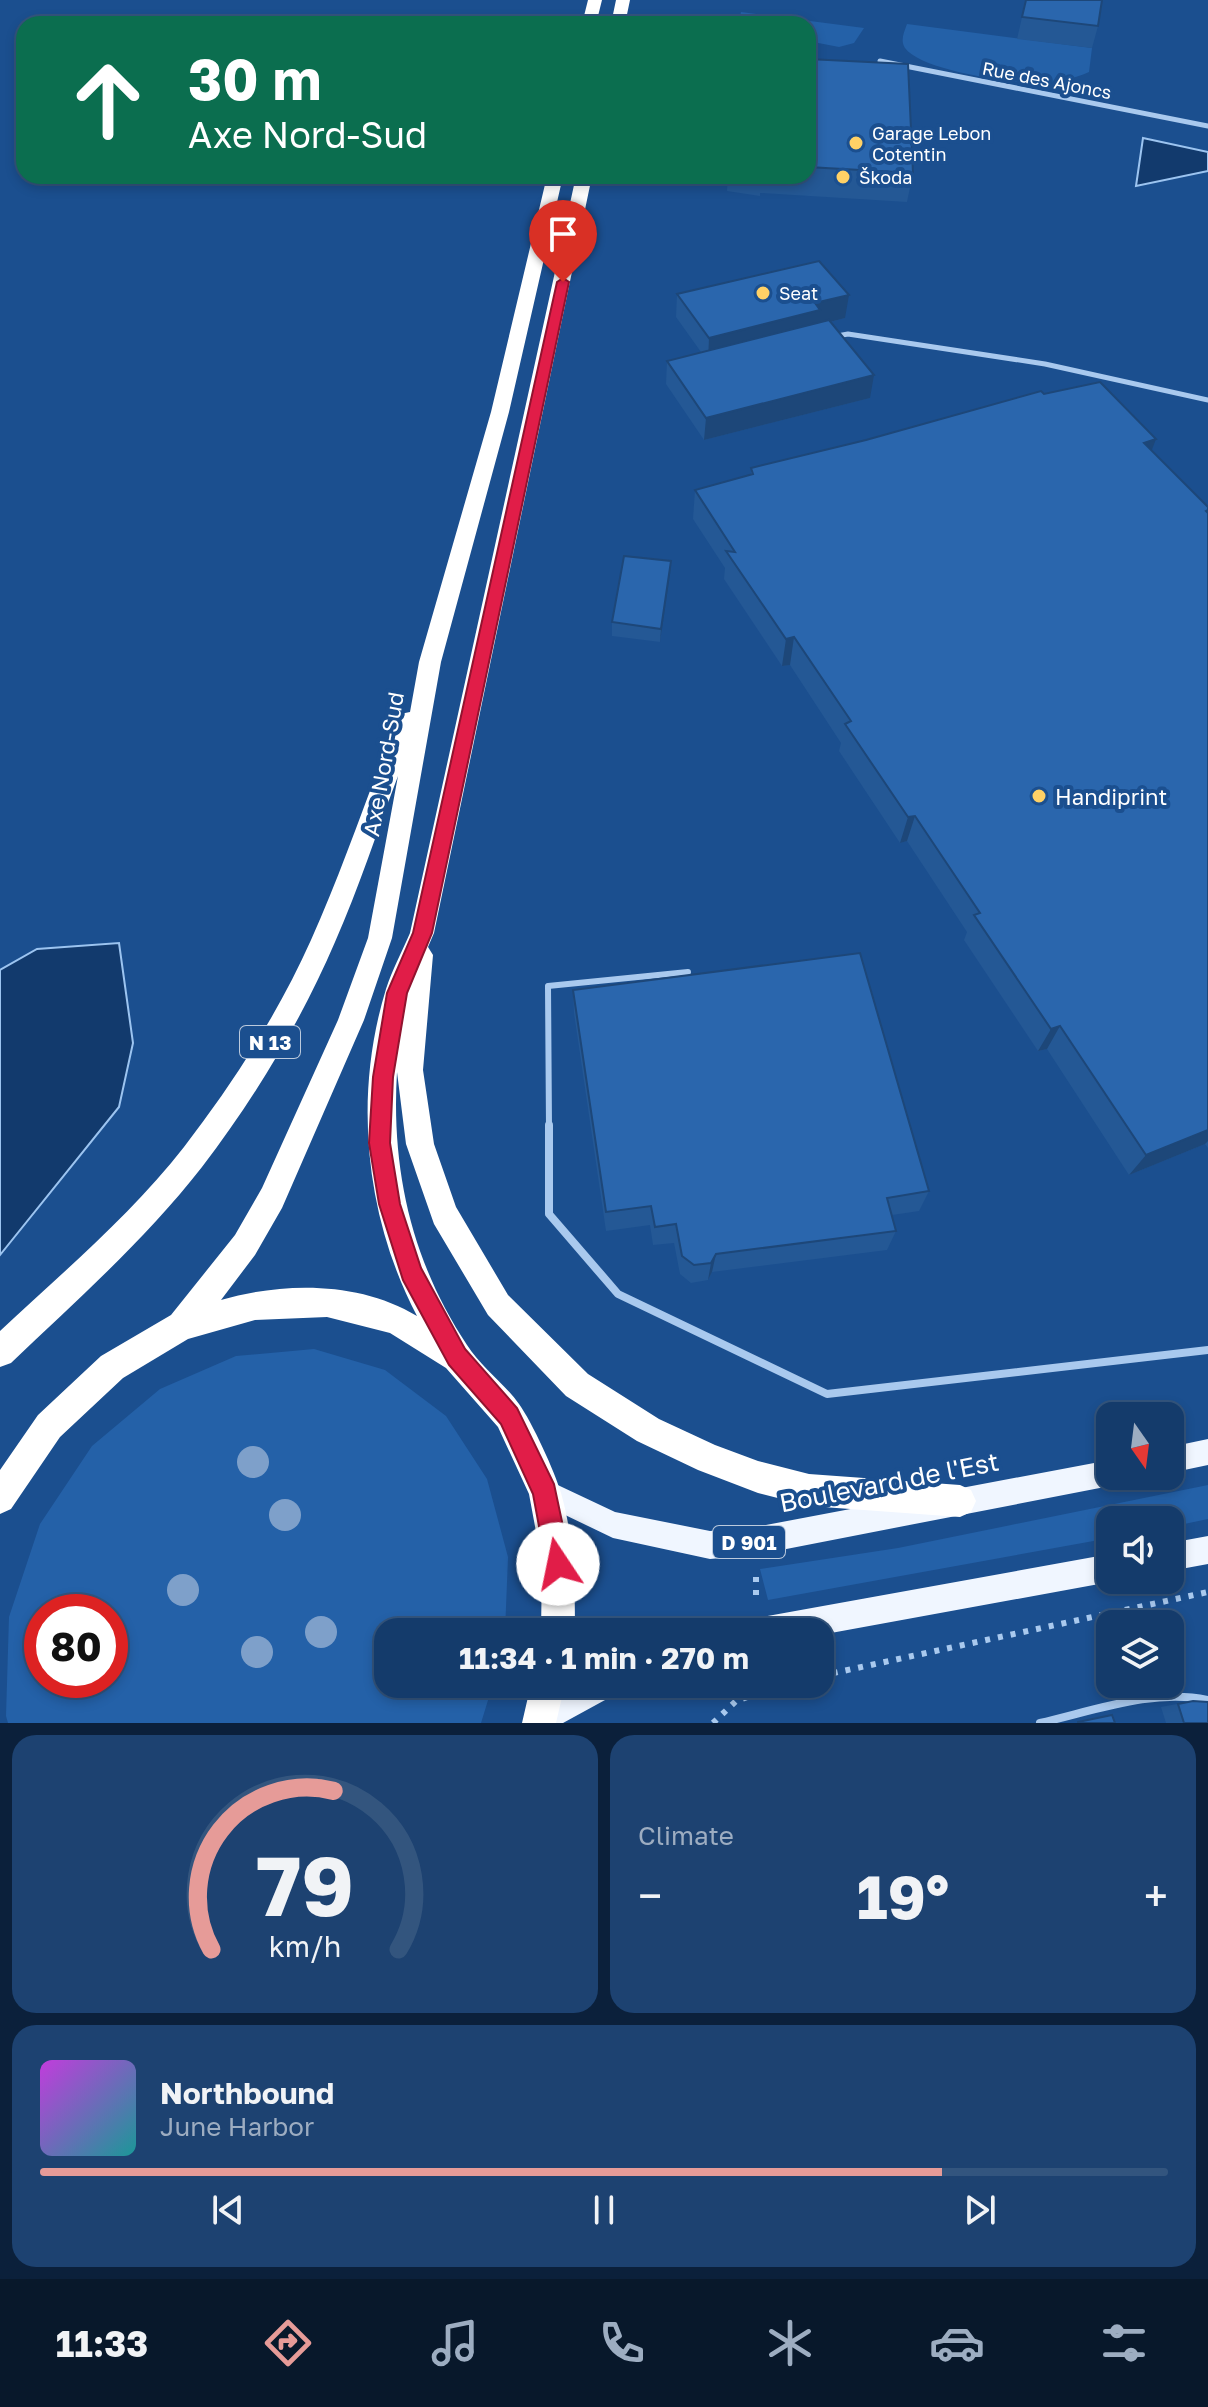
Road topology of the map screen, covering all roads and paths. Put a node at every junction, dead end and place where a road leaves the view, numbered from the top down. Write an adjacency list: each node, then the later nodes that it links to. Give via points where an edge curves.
1 (880, 61): 2 (street, Rue des Ajoncs)
2 (1208, 126)
3 (553, 184): 7 (highway, Axe Nord-Sud / N 13, via 500,412)
4 (582, 184): 8 (highway)
5 (833, 336): 6 (lane, via 1045,364)
6 (1208, 400)
7 (430, 662): 10 (highway, Axe Nord-Sud / N 13, via 380,938 351,1020 272,1198 245,1245); 12 (highway, N 13, via 323,941 247,1081 192,1158 127,1232)
8 (422, 933): 13 (highway, via 397,993 383,1077 380,1143 390,1204 411,1272); 19 (highway, via 410,1070 420,1144 444,1214 498,1305 577,1385 648,1430 709,1459 809,1490)
9 (688, 972): 11 (lane, via 548,986 549,1214 618,1294 827,1394)
10 (182, 1326): 13 (highway, via 255,1305 327,1302 396,1320); 18 (highway, via 112,1367 49,1426)
11 (1208, 1350)
12 (0, 1352)
13 (457, 1357): 17 (highway, via 509,1416)
14 (1208, 1452): 15 (main road)
15 (1184, 1457)
16 (1096, 1476): 19 (main road, Boulevard de l'Est / D 901)
17 (545, 1492): 19 (main road, Boulevard de l'Est / D 901, via 613,1525 710,1545); 24 (highway, via 558,1564)
18 (0, 1498)
19 (960, 1501)
20 (1208, 1550): 21 (main road)
21 (1184, 1554)
22 (1096, 1571): 25 (main road)
23 (1208, 1592): 26 (path)
24 (558, 1618)
25 (834, 1618)
26 (834, 1673)
27 (545, 1698): 31 (highway)
28 (581, 1698): 31 (main road)
29 (742, 1698): 32 (path)
30 (1208, 1700): 33 (lane, via 1147,1700)
31 (540, 1721)
32 (713, 1723)
33 (1040, 1723)

